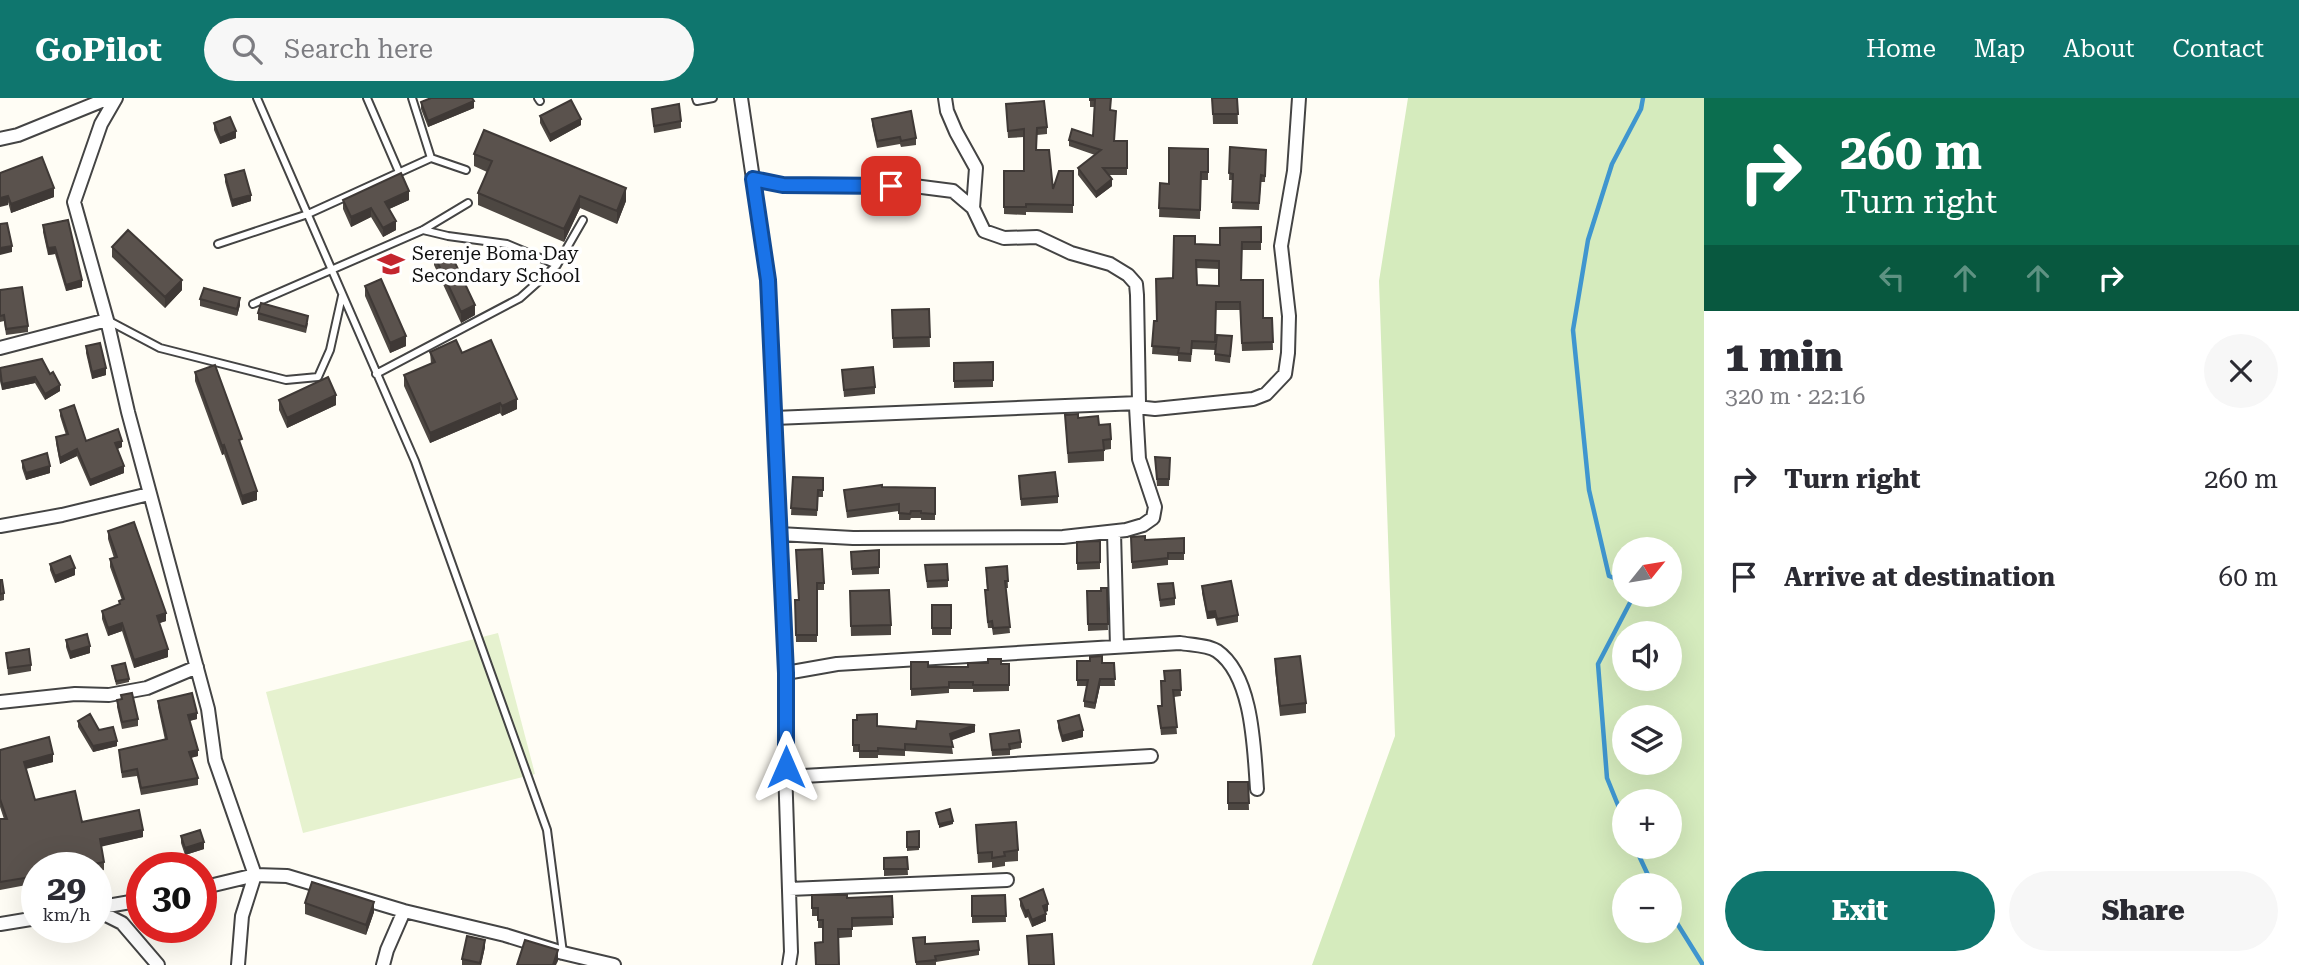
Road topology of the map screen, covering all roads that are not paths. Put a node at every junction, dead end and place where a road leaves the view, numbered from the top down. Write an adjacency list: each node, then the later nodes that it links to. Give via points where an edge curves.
1 (109, 98): 11 (street)
2 (116, 98): 26 (street, via 101,124 74,202)
3 (257, 98): 18 (lane)
4 (367, 98): 14 (lane)
5 (412, 98): 12 (lane)
6 (696, 98): 7 (lane)
7 (713, 98)
8 (741, 98): 15 (street)
9 (945, 98): 17 (street, via 956,132 976,168)
10 (1299, 98): 29 (street, via 1294,171 1281,246 1289,316 1285,374 1274,388 1253,399 1155,409)
11 (0, 139)
12 (432, 158): 13 (lane); 14 (lane)
13 (466, 170)
14 (399, 173): 18 (lane)
15 (753, 179): 17 (street, via 783,185 914,186 953,191); 30 (street, via 768,280)
16 (468, 203): 20 (lane)
17 (973, 208): 29 (street, via 984,230 1004,238 1037,237 1110,264 1136,284)
18 (308, 214): 21 (lane); 23 (lane)
19 (583, 220): 22 (lane)
20 (423, 230): 22 (lane, via 507,244); 23 (lane)
21 (218, 244)
22 (556, 265): 28 (lane, via 520,298)
23 (331, 270): 24 (lane); 25 (lane)
24 (342, 296): 26 (lane, via 330,350 318,377 286,380 160,348); 28 (lane)
25 (253, 304)
26 (107, 320): 27 (street); 31 (street)
27 (0, 348)
28 (376, 374): 50 (lane, via 415,461 547,830)
29 (1137, 405): 30 (street); 33 (street, via 1139,459 1155,506 1153,518 1143,526)
30 (774, 418): 34 (street)
31 (149, 494): 32 (street); 36 (street)
32 (0, 526)
33 (1114, 532): 34 (street, via 1063,537); 35 (street)
34 (779, 534): 37 (street)
35 (1117, 647): 37 (street, via 837,664); 41 (street, via 1180,643 1215,649 1235,668 1252,722)
36 (197, 667): 38 (street, via 147,688 109,695); 42 (street, via 215,760)
37 (786, 673): 40 (street)
38 (0, 702)
39 (1151, 756): 40 (street)
40 (786, 777): 45 (street)
41 (1257, 789)
42 (255, 875): 44 (street); 46 (street, via 287,876); 53 (street, via 242,916)
43 (1007, 880): 45 (street)
44 (217, 884)
45 (789, 889): 56 (street)
46 (404, 911): 50 (street); 54 (street)
47 (112, 918): 52 (street)
48 (21, 921): 49 (street)
49 (0, 924)
50 (563, 953): 51 (street)
51 (591, 962): 55 (street)
52 (158, 965)
53 (237, 965)
54 (383, 965)
55 (614, 965)
56 (789, 965)

